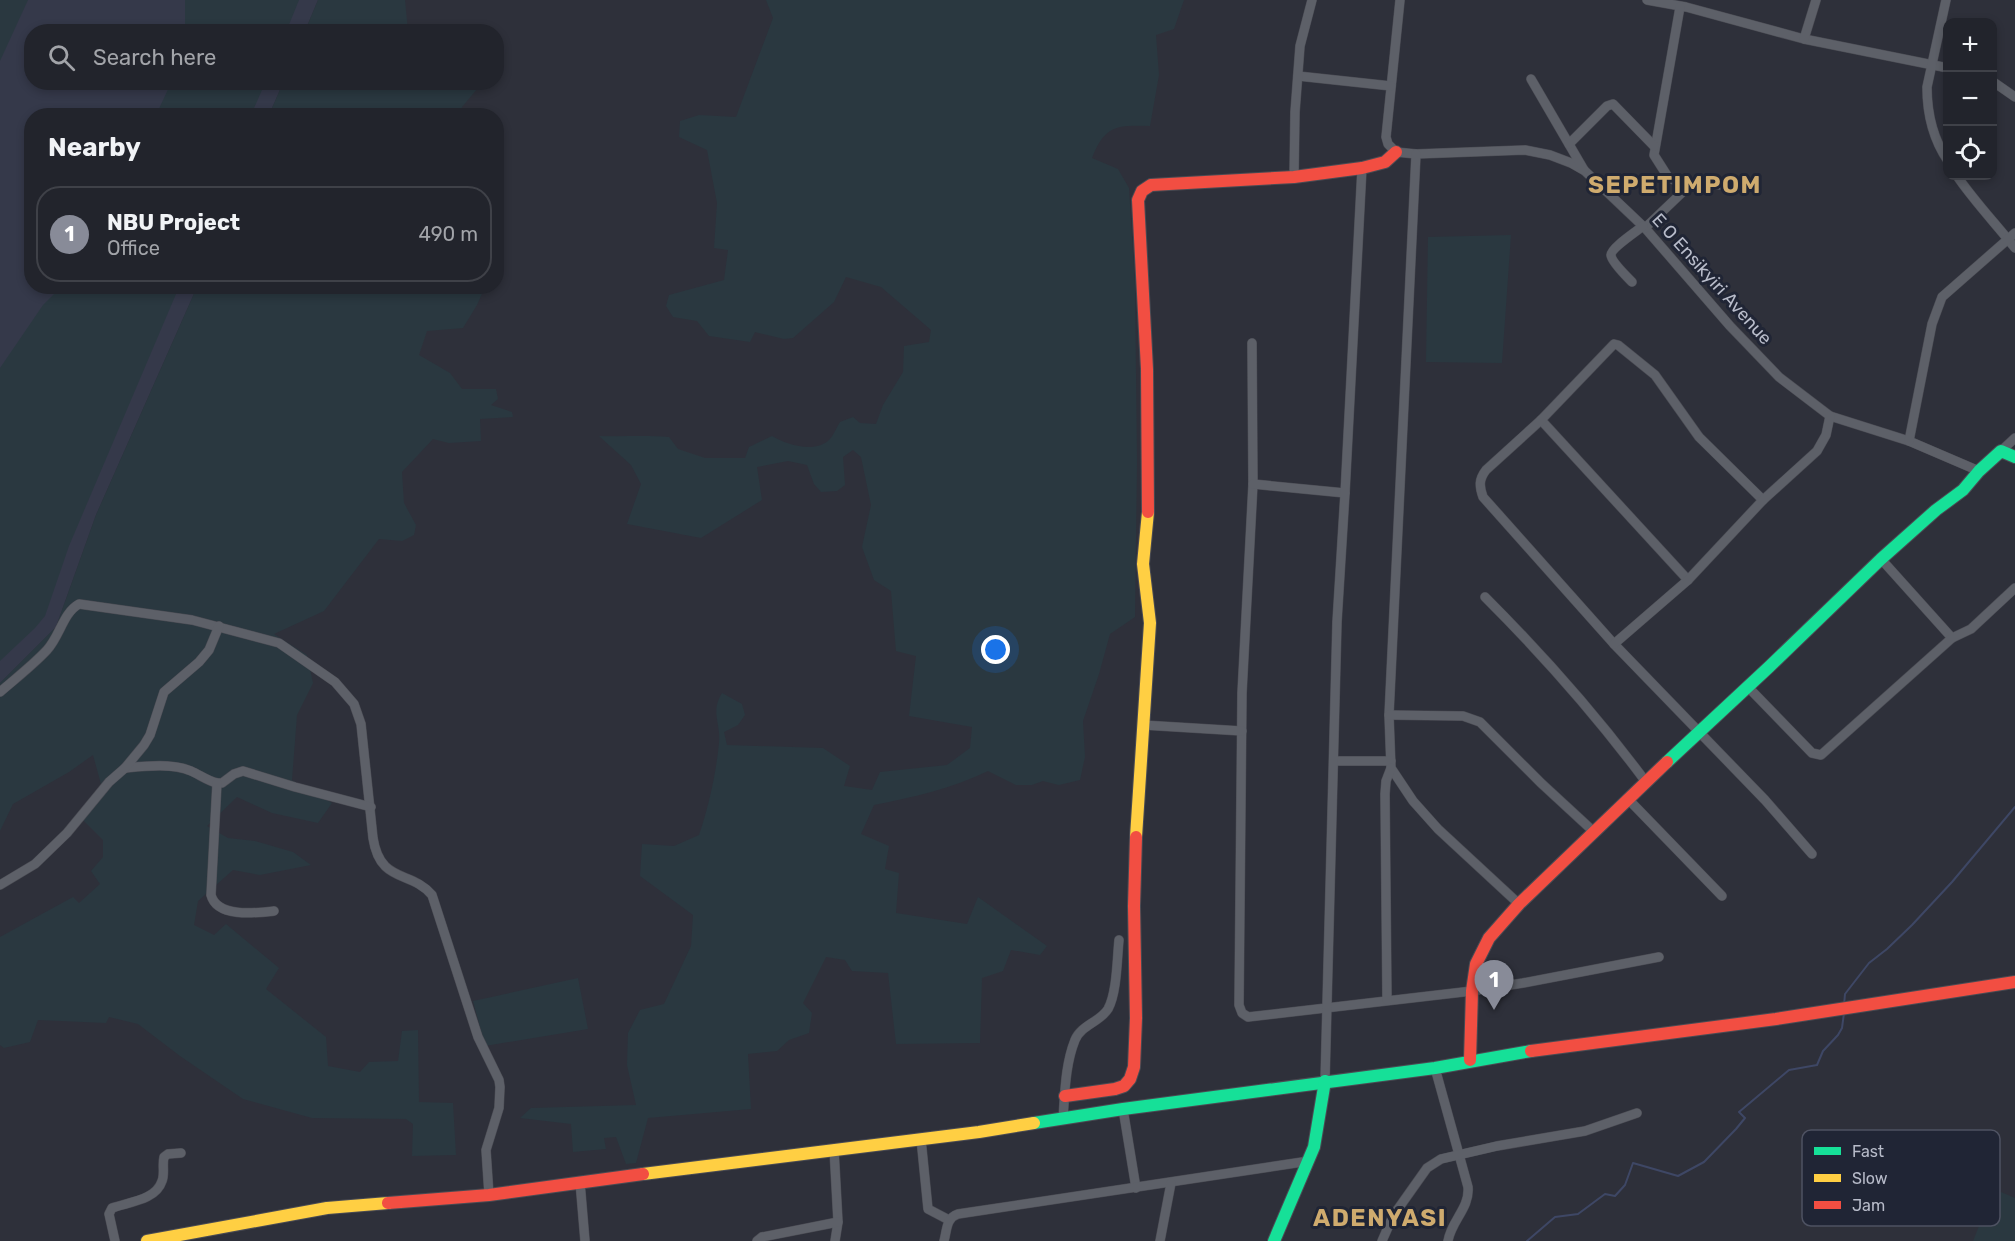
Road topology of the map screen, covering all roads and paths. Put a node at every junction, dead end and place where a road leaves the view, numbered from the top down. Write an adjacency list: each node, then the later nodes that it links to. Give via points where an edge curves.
1 (1312, 0): 10 (street, via 1300,46)
2 (1400, 0): 13 (street)
3 (1647, 0): 6 (street)
4 (1816, 0): 7 (street)
5 (1946, 0): 8 (street)
6 (1684, 5): 7 (street); 16 (street)
7 (1804, 39): 8 (street)
8 (1931, 64): 9 (street); 18 (street, via 1927,87 1929,114)
9 (1943, 67)
10 (1298, 76): 13 (street); 22 (street)
11 (1532, 79): 15 (street)
12 (1997, 84): 14 (street)
13 (1391, 86): 17 (street, via 1386,137)
14 (2015, 97)
15 (1569, 144): 16 (street, via 1613,104); 21 (street)
16 (1654, 146): 24 (street, via 1655,159 1668,177)
17 (1396, 152): 19 (street, E O Ensikyiri Avenue); 20 (street, via 1385,162)
18 (1943, 153)
19 (1416, 154): 21 (street, E O Ensikyiri Avenue, via 1525,150 1550,154); 50 (street)
20 (1362, 168): 22 (street); 39 (street)
21 (1585, 171): 26 (street, E O Ensikyiri Avenue)
22 (1294, 177): 51 (street, via 1150,185 1137,200 1147,369 1149,499 1143,564 1150,623)
23 (1960, 180): 27 (street)
24 (1690, 185): 25 (street); 26 (street)
25 (1744, 186)
26 (1644, 227): 29 (street, via 1611,256); 31 (street, E O Ensikyiri Avenue, via 1754,352 1779,377)
27 (2012, 236): 28 (street); 34 (street, via 1942,297 1932,324)
28 (2015, 248)
29 (1632, 282)
30 (1252, 343): 38 (street)
31 (1830, 416): 34 (street, E O Ensikyiri Avenue); 40 (street, via 1817,451)
32 (1541, 420): 40 (street, via 1614,344 1618,345 1655,375 1700,437); 42 (street); 47 (street, via 1486,470 1480,489)
33 (2015, 438): 35 (street)
34 (1909, 441): 37 (street, E O Ensikyiri Avenue)
35 (2001, 451): 36 (street); 37 (street)
36 (2015, 457)
37 (1979, 471): 41 (street, via 1963,490)
38 (1253, 484): 39 (street); 52 (street)
39 (1345, 493): 54 (street, via 1336,622)
40 (1763, 500): 42 (street)
41 (1881, 559): 46 (street); 48 (street)
42 (1688, 580): 47 (street)
43 (2015, 588): 46 (street, via 1971,629)
44 (1485, 597): 57 (street, via 1560,676)
45 (219, 626): 49 (street, via 80,604 72,608 46,651); 56 (street, via 199,662 164,692 150,735); 60 (street, via 279,643 335,682 354,704 361,724)
46 (1952, 638): 48 (street, via 1821,755 1812,753)
47 (1614, 645): 53 (street)
48 (1748, 686): 53 (street)
49 (0, 692)
50 (1389, 715): 55 (street); 61 (street, via 1463,716 1480,722)
51 (1143, 725): 52 (street); 76 (street, via 1136,827 1134,1067 1124,1086)
52 (1242, 730): 72 (street, via 1239,1005 1248,1017)
53 (1699, 732): 57 (street); 62 (street)
54 (1334, 761): 55 (street); 72 (street)
55 (1391, 765): 65 (street, via 1413,801 1438,829); 71 (street, via 1385,794)
56 (125, 768): 58 (street, via 178,768); 63 (street, via 35,864)
57 (1646, 782): 59 (street)
58 (217, 783): 60 (street, via 243,771); 66 (street, via 213,902 245,914)
59 (1628, 799): 61 (street); 64 (street)
60 (371, 807): 88 (street, via 374,849 384,866 432,895 478,1037 499,1080 499,1108 486,1150)
61 (1593, 831): 65 (street)
62 (1812, 854)
63 (0, 885)
64 (1722, 896)
65 (1519, 904): 70 (street, via 1480,951)
66 (274, 911)
67 (1119, 940): 76 (street, via 1108,1010 1075,1039)
68 (1659, 957): 70 (street)
69 (2015, 982): 73 (street)
70 (1472, 990): 71 (street); 73 (street)
71 (1387, 1000): 72 (street)
72 (1327, 1008): 75 (street)
73 (1470, 1060): 74 (street)
74 (1435, 1068): 75 (street); 83 (street)
75 (1325, 1081): 77 (street); 84 (street)
76 (1065, 1096): 79 (street)
77 (1123, 1108): 79 (street); 87 (street)
78 (1637, 1113): 83 (street, via 1585,1131)
79 (1063, 1118): 80 (street)
80 (921, 1139): 81 (street); 89 (street, via 928,1209)
81 (834, 1149): 85 (street); 90 (street)
82 (181, 1153): 92 (street, via 164,1157 163,1179 157,1191 112,1208 109,1214)
83 (1458, 1155): 100 (street, via 1427,1168 1393,1216); 101 (street, via 1469,1196)
84 (1309, 1161): 86 (street); 99 (street)
85 (580, 1182): 88 (street); 94 (street)
86 (1171, 1183): 87 (street); 98 (street)
87 (1136, 1188): 89 (street, via 958,1214)
88 (489, 1195): 91 (street, via 327,1208)
89 (949, 1220): 97 (street)
90 (838, 1222): 95 (street); 96 (street)
91 (187, 1237): 93 (street)
92 (115, 1241)
93 (147, 1241)
94 (585, 1241)
95 (756, 1241)
96 (835, 1241)
97 (944, 1241)
98 (1160, 1241)
99 (1274, 1241)
100 (1382, 1241)
101 (1448, 1241)

